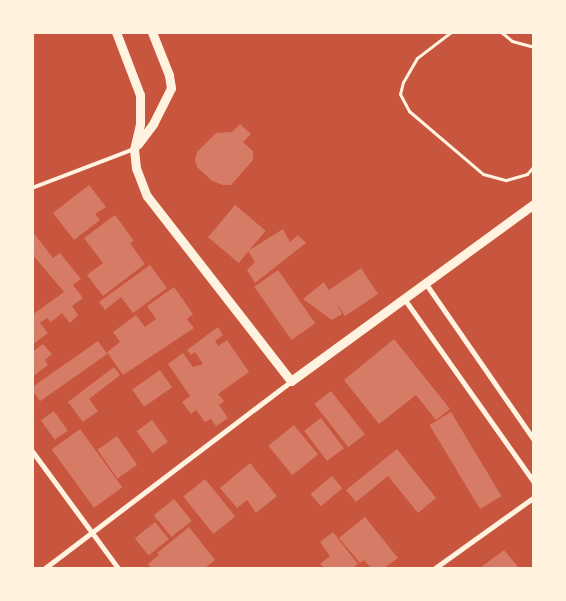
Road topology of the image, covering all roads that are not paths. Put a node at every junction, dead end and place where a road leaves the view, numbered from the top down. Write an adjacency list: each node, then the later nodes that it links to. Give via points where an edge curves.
1 (116, 32): 3 (street, via 140,96 140,124)
2 (152, 32): 3 (street, via 170,75 171,88 153,124)
3 (134, 149): 4 (lane); 8 (street, via 136,168 147,196)
4 (32, 188)
5 (534, 204): 6 (street)
6 (426, 284): 7 (street); 9 (street)
7 (405, 300): 8 (street); 11 (street)
8 (291, 381): 13 (street)
9 (534, 440)
10 (32, 451): 13 (street)
11 (534, 482)
12 (534, 497): 16 (street)
13 (92, 533): 14 (street); 15 (street)
14 (44, 568)
15 (118, 568)
16 (435, 568)

